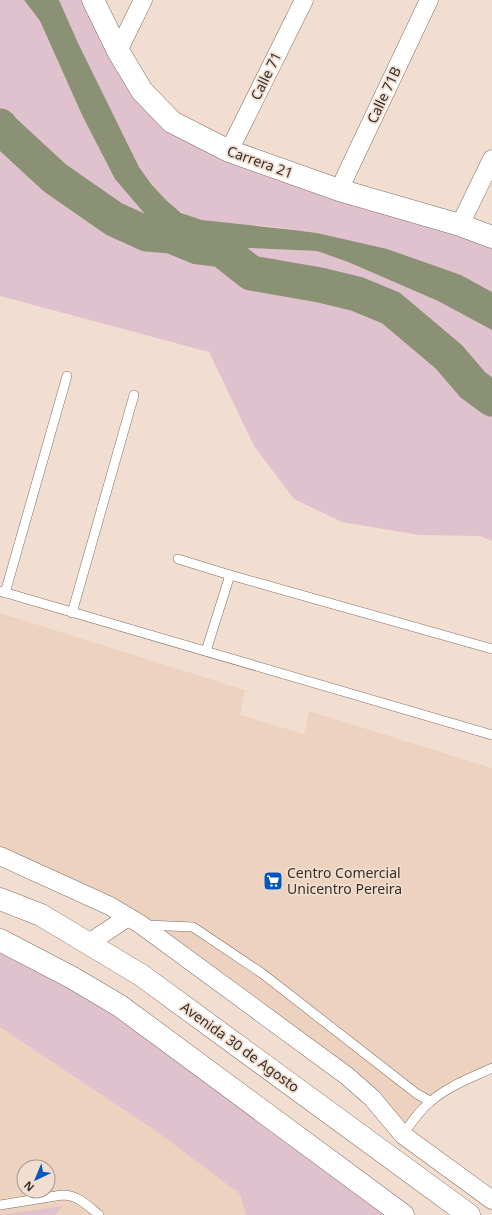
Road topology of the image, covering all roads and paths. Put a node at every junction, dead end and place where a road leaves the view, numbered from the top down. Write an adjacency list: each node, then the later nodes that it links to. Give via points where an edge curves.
1 (93, 0): 5 (main road, Carrera 21)
2 (143, 0): 5 (street)
3 (304, 0): 6 (street, Calle 71)
4 (429, 0): 8 (street, Calle 71B)
5 (118, 51): 6 (main road, Carrera 21, via 142,91 172,122)
6 (229, 151): 8 (main road, Carrera 21)
7 (492, 159): 9 (street)
8 (339, 190): 9 (main road, Carrera 21)
9 (460, 225): 10 (main road, Carrera 21)
10 (492, 237)
11 (67, 376): 15 (lane)
12 (134, 395): 16 (lane)
13 (178, 559): 14 (lane)
14 (230, 575): 17 (lane); 18 (lane)
15 (2, 592): 16 (lane)
16 (72, 613): 18 (lane)
17 (492, 650)
18 (206, 651): 19 (lane)
19 (492, 735)
20 (0, 856): 22 (street, via 110,906)
21 (0, 899): 24 (main road, Avenida 30 de Agosto, via 41,915)
22 (134, 921): 24 (street); 26 (lane, via 193,927 263,974 417,1094); 27 (street, via 347,1076 372,1098)
23 (0, 940): 32 (main road, via 72,977 120,1006)
24 (89, 943): 28 (main road, Avenida 30 de Agosto, via 141,975)
25 (492, 1068): 26 (lane, via 451,1087)
26 (430, 1101): 27 (lane, via 417,1114)
27 (403, 1135): 28 (street); 29 (street)
28 (390, 1157): 33 (main road, Avenida 30 de Agosto)
29 (492, 1200)
30 (0, 1205): 31 (lane, via 70,1195 83,1201)
31 (99, 1215)
32 (403, 1215)
33 (469, 1215)

